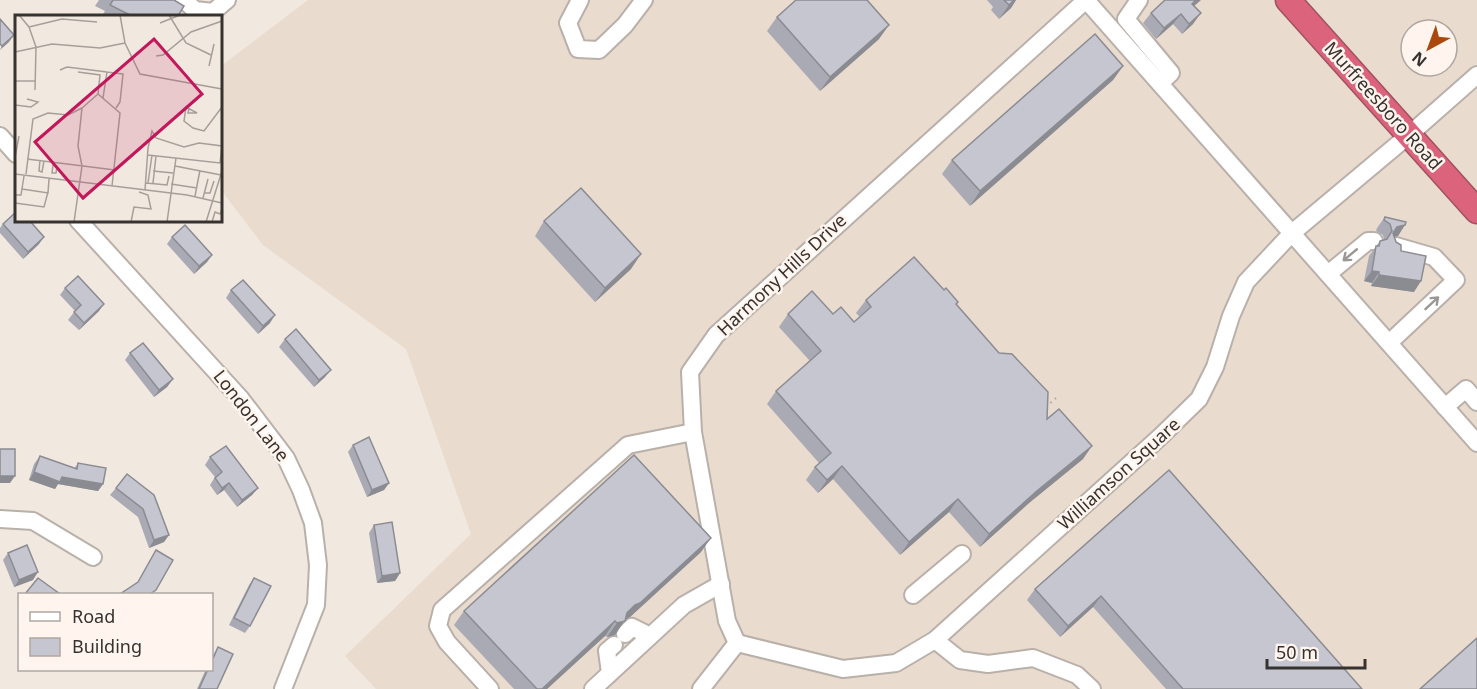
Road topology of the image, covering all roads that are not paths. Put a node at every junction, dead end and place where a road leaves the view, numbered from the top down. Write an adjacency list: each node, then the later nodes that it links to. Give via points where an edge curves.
1 (184, 0): 2 (street, via 195,10 213,12)
2 (227, 0)
3 (580, 0): 4 (street, via 568,23 578,49 599,50)
4 (644, 0)
5 (1086, 0): 9 (street); 24 (street, Harmony Hills Drive, via 716,335 690,372)
6 (1139, 0): 8 (street)
7 (1288, 0): 12 (highway, Murfreesboro Road)
8 (1126, 19): 9 (street); 11 (street, via 1171,73)
9 (1112, 29): 11 (street)
10 (1477, 75): 12 (street, Williamson Square)
11 (1160, 83): 17 (street)
12 (1409, 135): 15 (highway, Murfreesboro Road); 17 (street, Williamson Square)
13 (0, 136): 14 (street)
14 (15, 153)
15 (1477, 211)
16 (80, 222): 35 (street, London Lane, via 241,399 286,458 301,490 313,523 318,565 316,605)
17 (1292, 233): 20 (street); 32 (street, Williamson Square, via 1246,282 1199,399)
18 (1374, 241): 20 (street, one-way to 20, via 1368,241)
19 (1396, 246): 21 (street, one-way to 19, via 1456,280 1434,257)
20 (1328, 274): 21 (street)
21 (1389, 343): 23 (street)
22 (1473, 390): 23 (street)
23 (1446, 407): 25 (street)
24 (693, 432): 29 (street, Harmony Hills Drive); 36 (street, via 628,445 442,610 438,626 447,642)
25 (1477, 442)
26 (0, 519): 28 (street, via 33,521)
27 (962, 554): 30 (street)
28 (93, 557)
29 (721, 584): 31 (street, via 684,605); 33 (street, Harmony Hills Drive, via 727,621)
30 (913, 595)
31 (650, 636): 34 (street); 34 (street, via 632,627 619,639 607,651)
32 (935, 640): 33 (street, Williamson Square, via 896,663 843,669); 39 (street, via 960,660 988,664 1033,658 1077,675)
33 (737, 643): 38 (street)
34 (610, 674): 37 (street)
35 (283, 689)
36 (490, 689)
37 (593, 689)
38 (701, 689)
39 (1092, 689)

